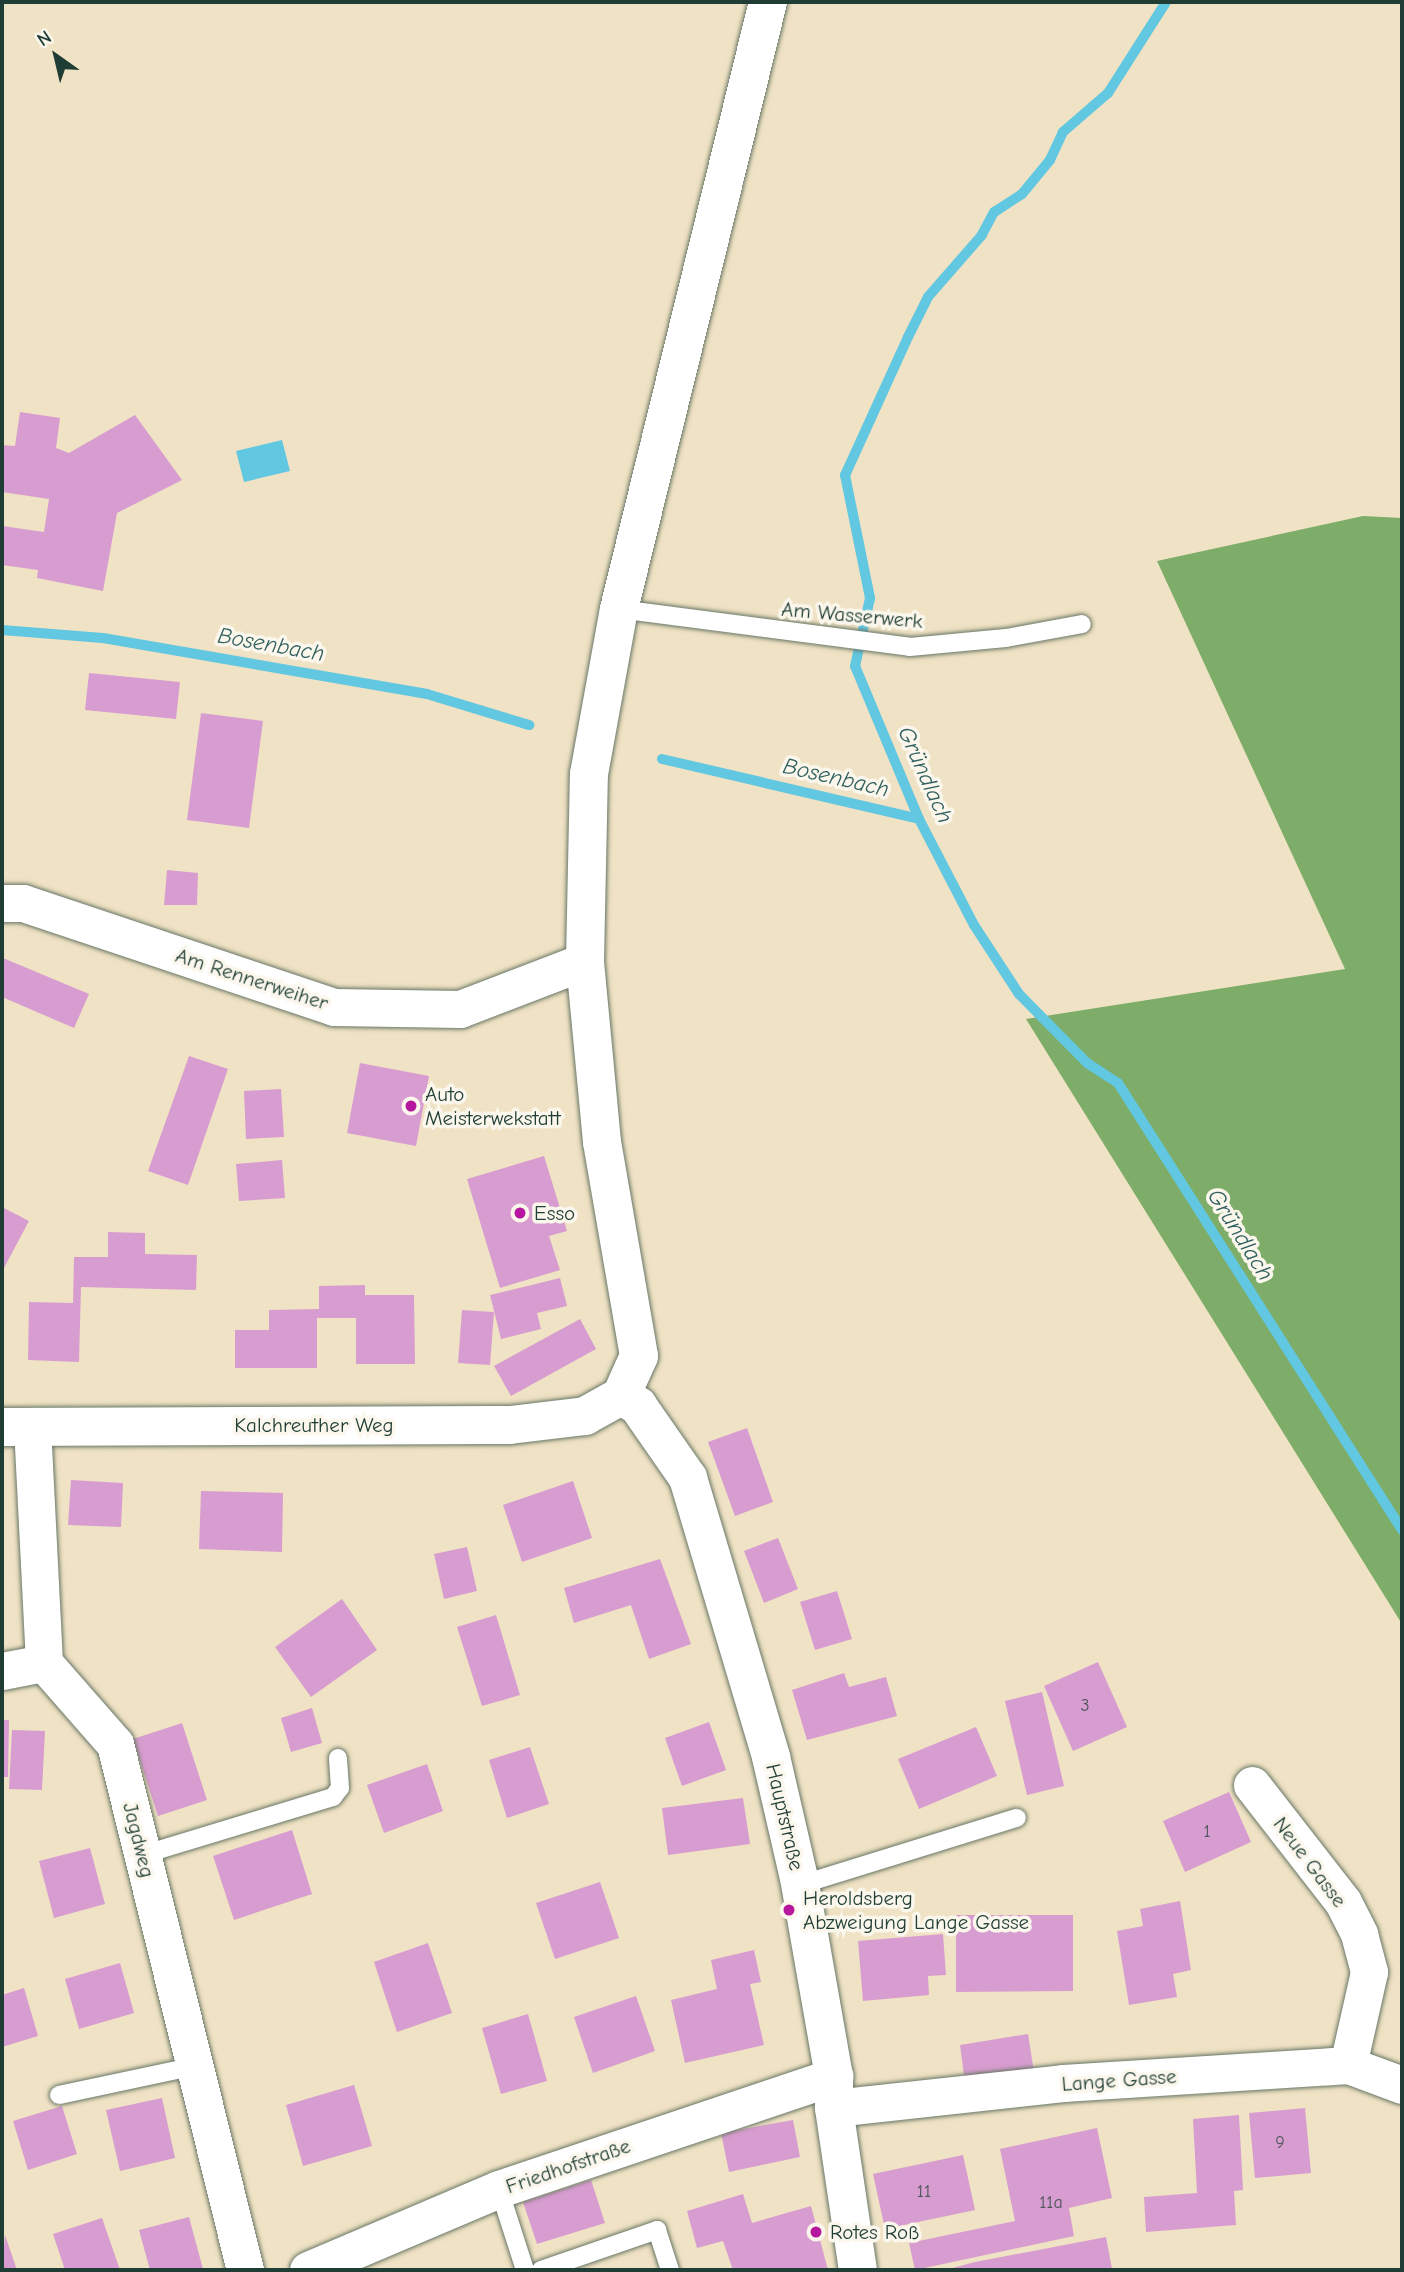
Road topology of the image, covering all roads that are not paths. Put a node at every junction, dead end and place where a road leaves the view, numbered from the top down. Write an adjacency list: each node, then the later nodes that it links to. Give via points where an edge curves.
1 (768, 2): 2 (main road)
2 (619, 609): 3 (lane, Am Wasserwerk, via 910,647 1006,638); 5 (main road, via 589,774)
3 (1082, 624)
4 (2, 903): 5 (street, Am Rennerweiher, via 23,903 334,1007 460,1009)
5 (585, 961): 6 (main road, via 602,1142 639,1356)
6 (621, 1396): 7 (main road, Kalchreuther Weg, via 585,1416 510,1425); 14 (main road, Hauptstraße, via 638,1406 688,1478 771,1757)
7 (17, 1426): 8 (street)
8 (44, 1663): 9 (street); 13 (street, Jagdweg, via 115,1744)
9 (2, 1671)
10 (338, 1758): 13 (lane, via 340,1788 332,1797)
11 (1252, 1785): 16 (street, Neue Gasse, via 1343,1902 1359,1934 1369,1972)
12 (1017, 1818): 14 (lane)
13 (142, 1855): 15 (street, Jagdweg)
14 (800, 1885): 18 (main road, Hauptstraße)
15 (195, 2066): 19 (lane); 21 (street, Jagdweg)
16 (1348, 2066): 17 (street, Lange Gasse); 18 (street, Lange Gasse)
17 (1402, 2085)
18 (834, 2092): 20 (street, Friedhofstraße); 26 (main road, Hauptstraße)
19 (59, 2095)
20 (499, 2189): 22 (street, Friedhofstraße); 23 (lane)
21 (245, 2270)
22 (308, 2270)
23 (525, 2270)
24 (541, 2270): 25 (lane, via 656,2230)
25 (670, 2270)
26 (858, 2270)

